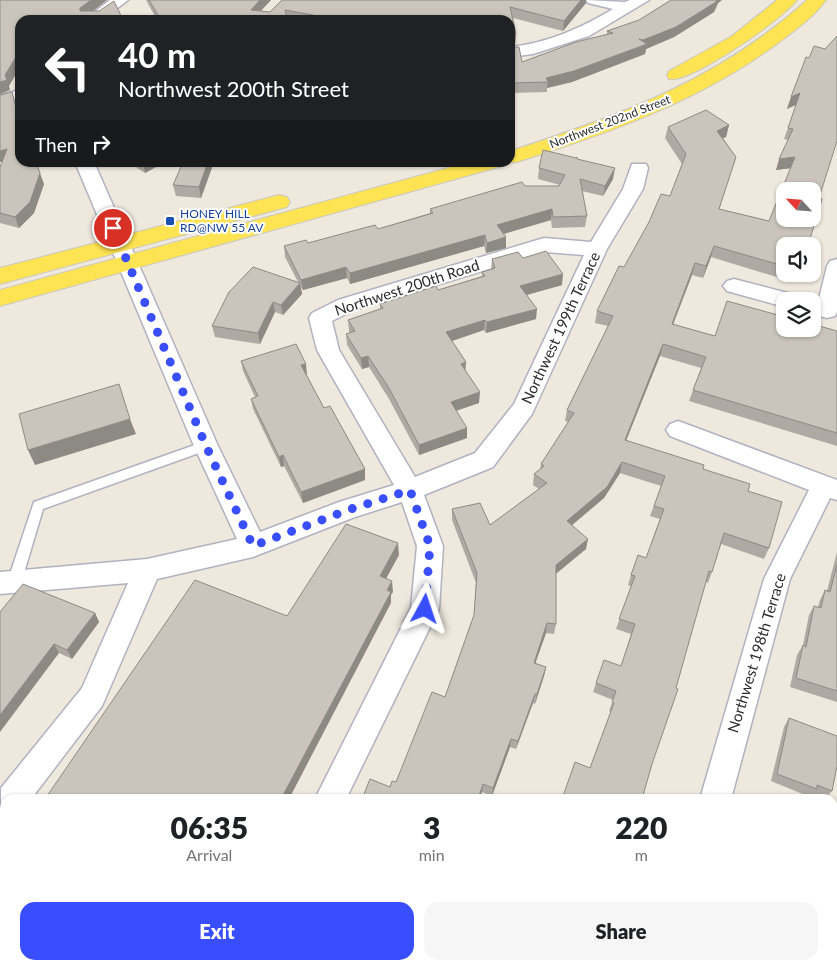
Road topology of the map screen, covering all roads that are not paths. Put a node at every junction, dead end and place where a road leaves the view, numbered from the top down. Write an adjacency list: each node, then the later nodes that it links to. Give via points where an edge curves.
1 (120, 0): 7 (street)
2 (594, 0): 6 (street)
3 (641, 0): 6 (street)
4 (788, 0): 11 (main road, Northwest 202nd Street, via 738,40 657,85 600,109)
5 (817, 0): 12 (main road, Northwest 202nd Street, via 758,50 719,74 668,100)
6 (625, 7): 8 (street, via 583,33)
7 (99, 15)
8 (515, 51)
9 (15, 96): 10 (street)
10 (0, 100)
11 (515, 137)
12 (515, 156)
13 (86, 167): 18 (street)
14 (408, 167): 18 (main road)
15 (475, 167): 18 (main road)
16 (638, 168): 17 (street, Northwest 199th Terrace, via 633,190)
17 (597, 249): 28 (street, Northwest 199th Terrace, via 524,408 484,460); 28 (street, Northwest 200th Road, via 544,245 346,305 320,318 328,350)
18 (124, 253): 20 (main road); 23 (main road); 26 (street)
19 (837, 266): 24 (street)
20 (0, 276)
21 (734, 286): 22 (street)
22 (776, 297)
23 (0, 298)
24 (826, 310)
25 (678, 430): 27 (street)
26 (206, 446): 29 (street); 31 (lane, via 38,506)
27 (831, 487): 34 (street, Northwest 198th Terrace, via 777,579)
28 (410, 490): 29 (street, Northwest 199th Terrace); 33 (street, via 430,546 425,609)
29 (253, 546): 30 (street, Northwest 199th Terrace)
30 (148, 570): 31 (street, Northwest 199th Terrace); 32 (street, via 92,697)
31 (7, 583)
32 (16, 794)
33 (332, 794)
34 (716, 794)

